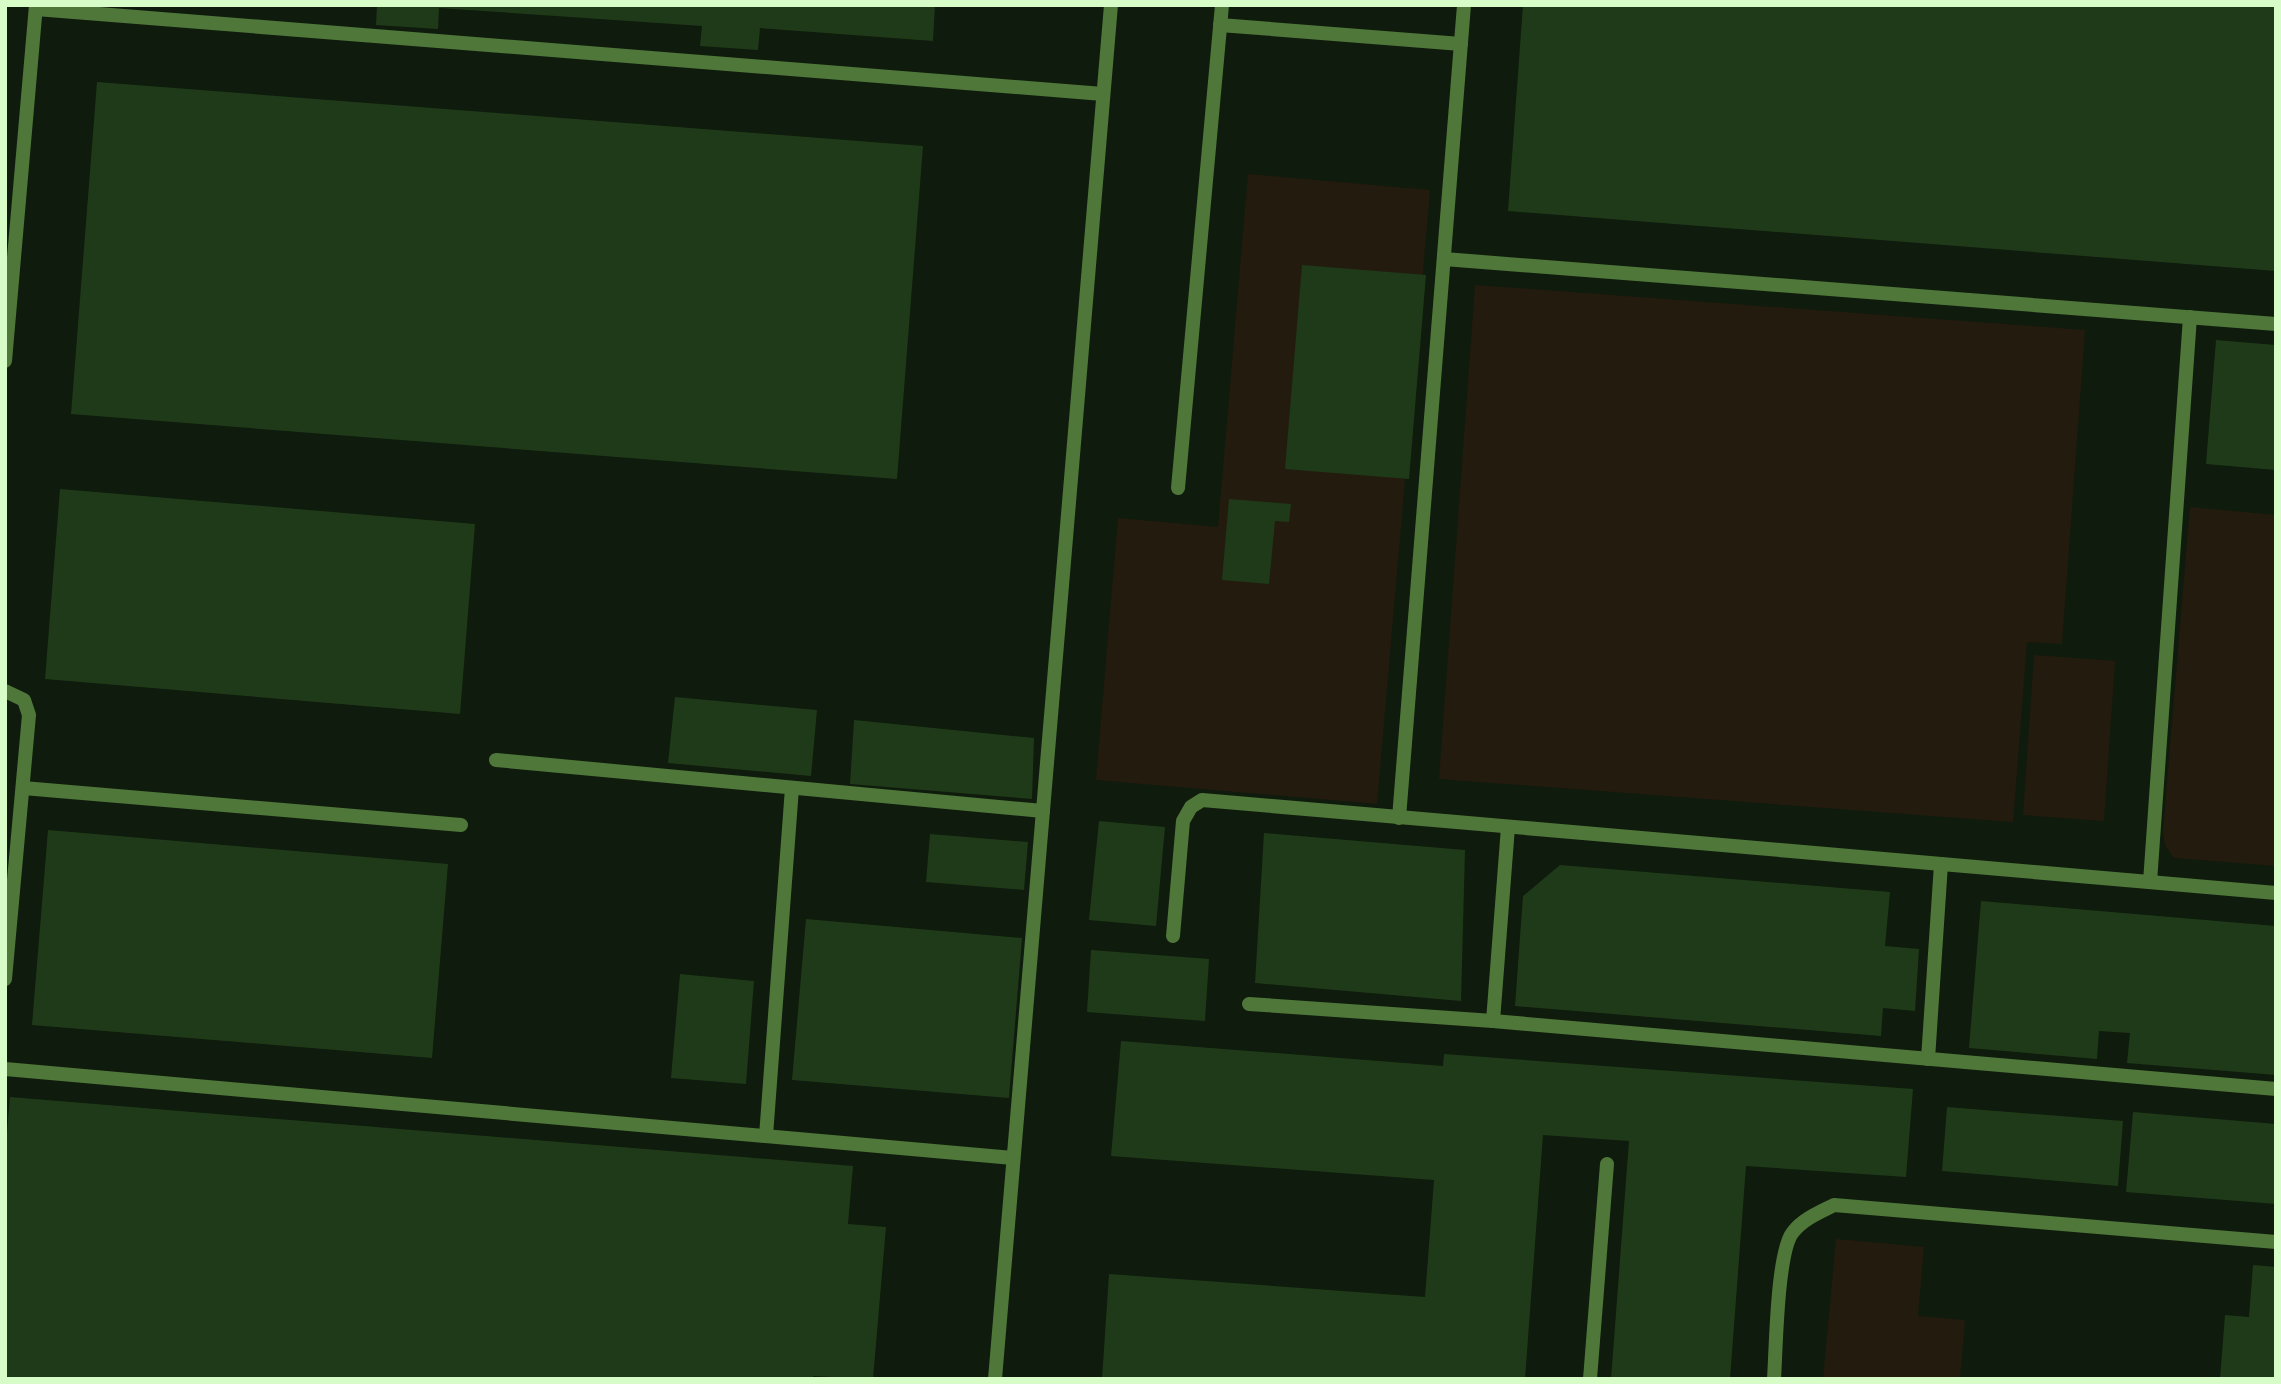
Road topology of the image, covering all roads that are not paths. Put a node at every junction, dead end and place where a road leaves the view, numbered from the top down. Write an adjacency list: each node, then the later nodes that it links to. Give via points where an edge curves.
1 (1111, 5): 7 (street)
2 (1222, 5): 5 (street)
3 (1464, 5): 6 (street)
4 (36, 7): 7 (street); 11 (street)
5 (1220, 25): 6 (street); 12 (street)
6 (1461, 44): 8 (street)
7 (1103, 94): 17 (street)
8 (1444, 259): 9 (street); 18 (street)
9 (2190, 317): 10 (street); 22 (street)
10 (2276, 324)
11 (5, 361)
12 (1178, 488)
13 (5, 691): 15 (street, via 24,700 29,715)
14 (496, 760): 16 (street)
15 (23, 788): 19 (street); 25 (street)
16 (792, 788): 17 (street); 31 (street)
17 (1043, 811): 32 (street)
18 (1399, 818): 20 (street); 24 (street, via 1202,800 1183,821)
19 (461, 825)
20 (1508, 827): 21 (street); 27 (street)
21 (1941, 864): 22 (street); 28 (street)
22 (2150, 882): 23 (street)
23 (2276, 893)
24 (1172, 936)
25 (5, 979)
26 (1249, 1004): 27 (street)
27 (1493, 1021): 28 (street)
28 (1927, 1059): 30 (street)
29 (5, 1069): 31 (street)
30 (2276, 1089)
31 (766, 1136): 32 (street)
32 (1013, 1158): 35 (street)
33 (1607, 1164): 36 (street)
34 (2276, 1242): 37 (street, via 1834,1205 1791,1233 1783,1262)
35 (995, 1379)
36 (1590, 1379)
37 (1774, 1379)

